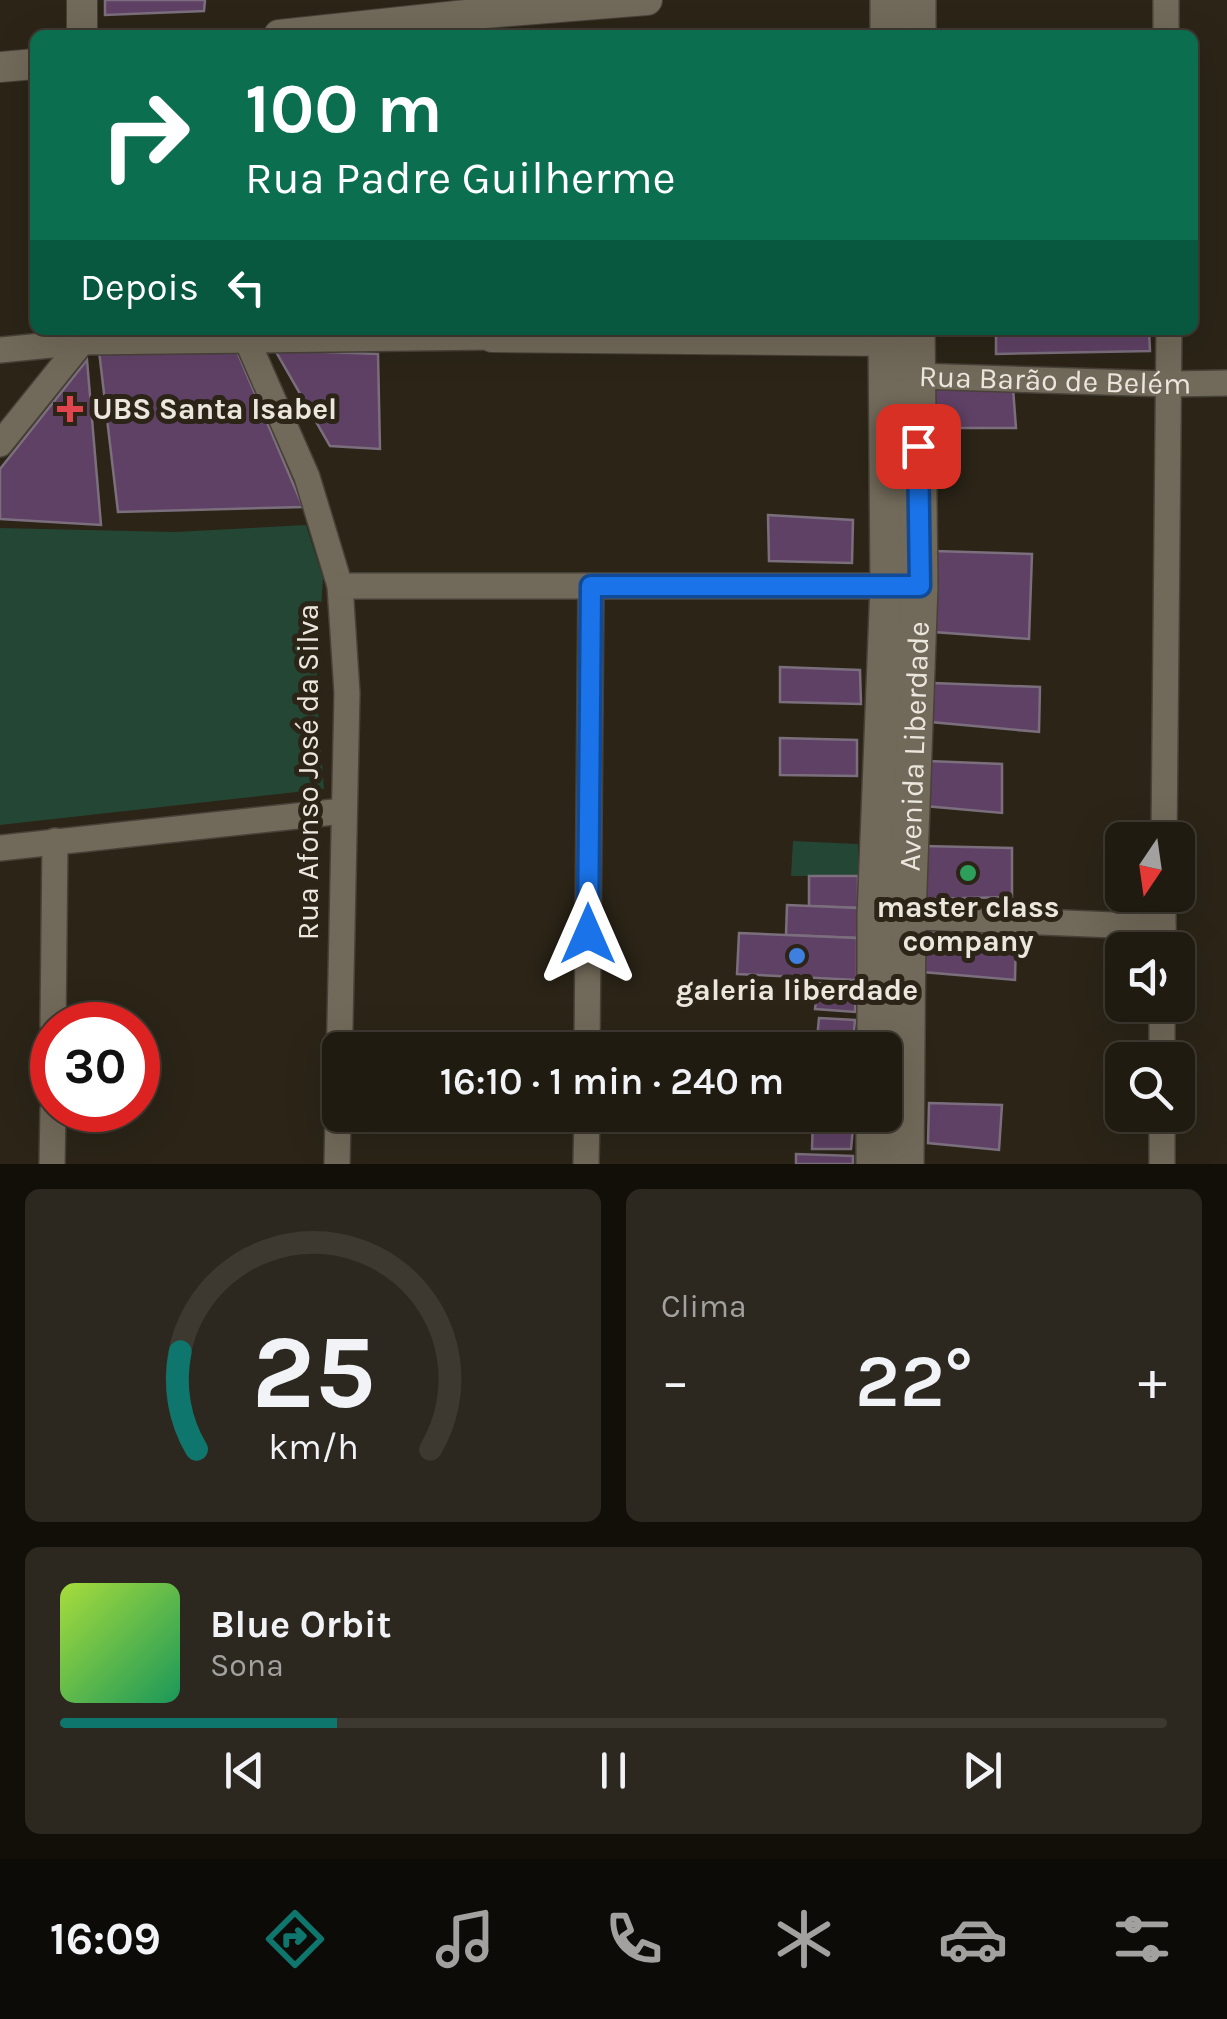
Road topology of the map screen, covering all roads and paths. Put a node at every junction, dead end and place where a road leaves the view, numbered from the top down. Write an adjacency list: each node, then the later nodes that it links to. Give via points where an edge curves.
1 (82, 0): 7 (street)
2 (647, 0): 6 (street)
3 (888, 0): 9 (main road)
4 (918, 0): 10 (main road)
5 (1166, 0): 11 (street)
6 (484, 24): 8 (street)
7 (82, 30)
8 (373, 30)
9 (888, 30)
10 (918, 30)
11 (1166, 30)
12 (30, 64): 13 (street)
13 (0, 67)
14 (394, 335): 19 (street, Rua Barão de Belém)
15 (896, 335): 21 (main road, Avenida Liberdade)
16 (896, 335): 27 (main road, Avenida Liberdade)
17 (1169, 335): 23 (street)
18 (82, 336): 19 (street, Rua Barão de Belém); 20 (street, Rua Barão de Belém); 24 (street)
19 (246, 338): 25 (street, Rua Afonso José da Silva, via 307,477)
20 (0, 350)
21 (917, 376): 23 (street, Rua Barão de Belém); 27 (main road, Avenida Liberdade)
22 (1227, 383): 23 (street, Rua Barão de Belém)
23 (1169, 384): 29 (street)
24 (0, 444)
25 (340, 586): 26 (street); 28 (street, Rua Afonso José da Silva, via 347,693)
26 (591, 586): 27 (street); 35 (street)
27 (904, 586): 32 (main road, Avenida Liberdade)
28 (343, 812): 30 (street); 42 (street, Rua Afonso José da Silva)
29 (1164, 822)
30 (55, 842): 31 (street); 34 (street)
31 (0, 848)
32 (892, 916): 33 (street); 36 (main road, Avenida Liberdade); 45 (main road, Avenida Liberdade)
33 (1105, 933)
34 (53, 1002)
35 (587, 1032)
36 (877, 1032)
37 (52, 1132): 41 (street)
38 (587, 1132): 43 (street)
39 (874, 1132): 44 (main road)
40 (1162, 1132): 46 (street)
41 (52, 1164)
42 (337, 1164)
43 (586, 1164)
44 (874, 1164)
45 (906, 1164)
46 (1162, 1164)

